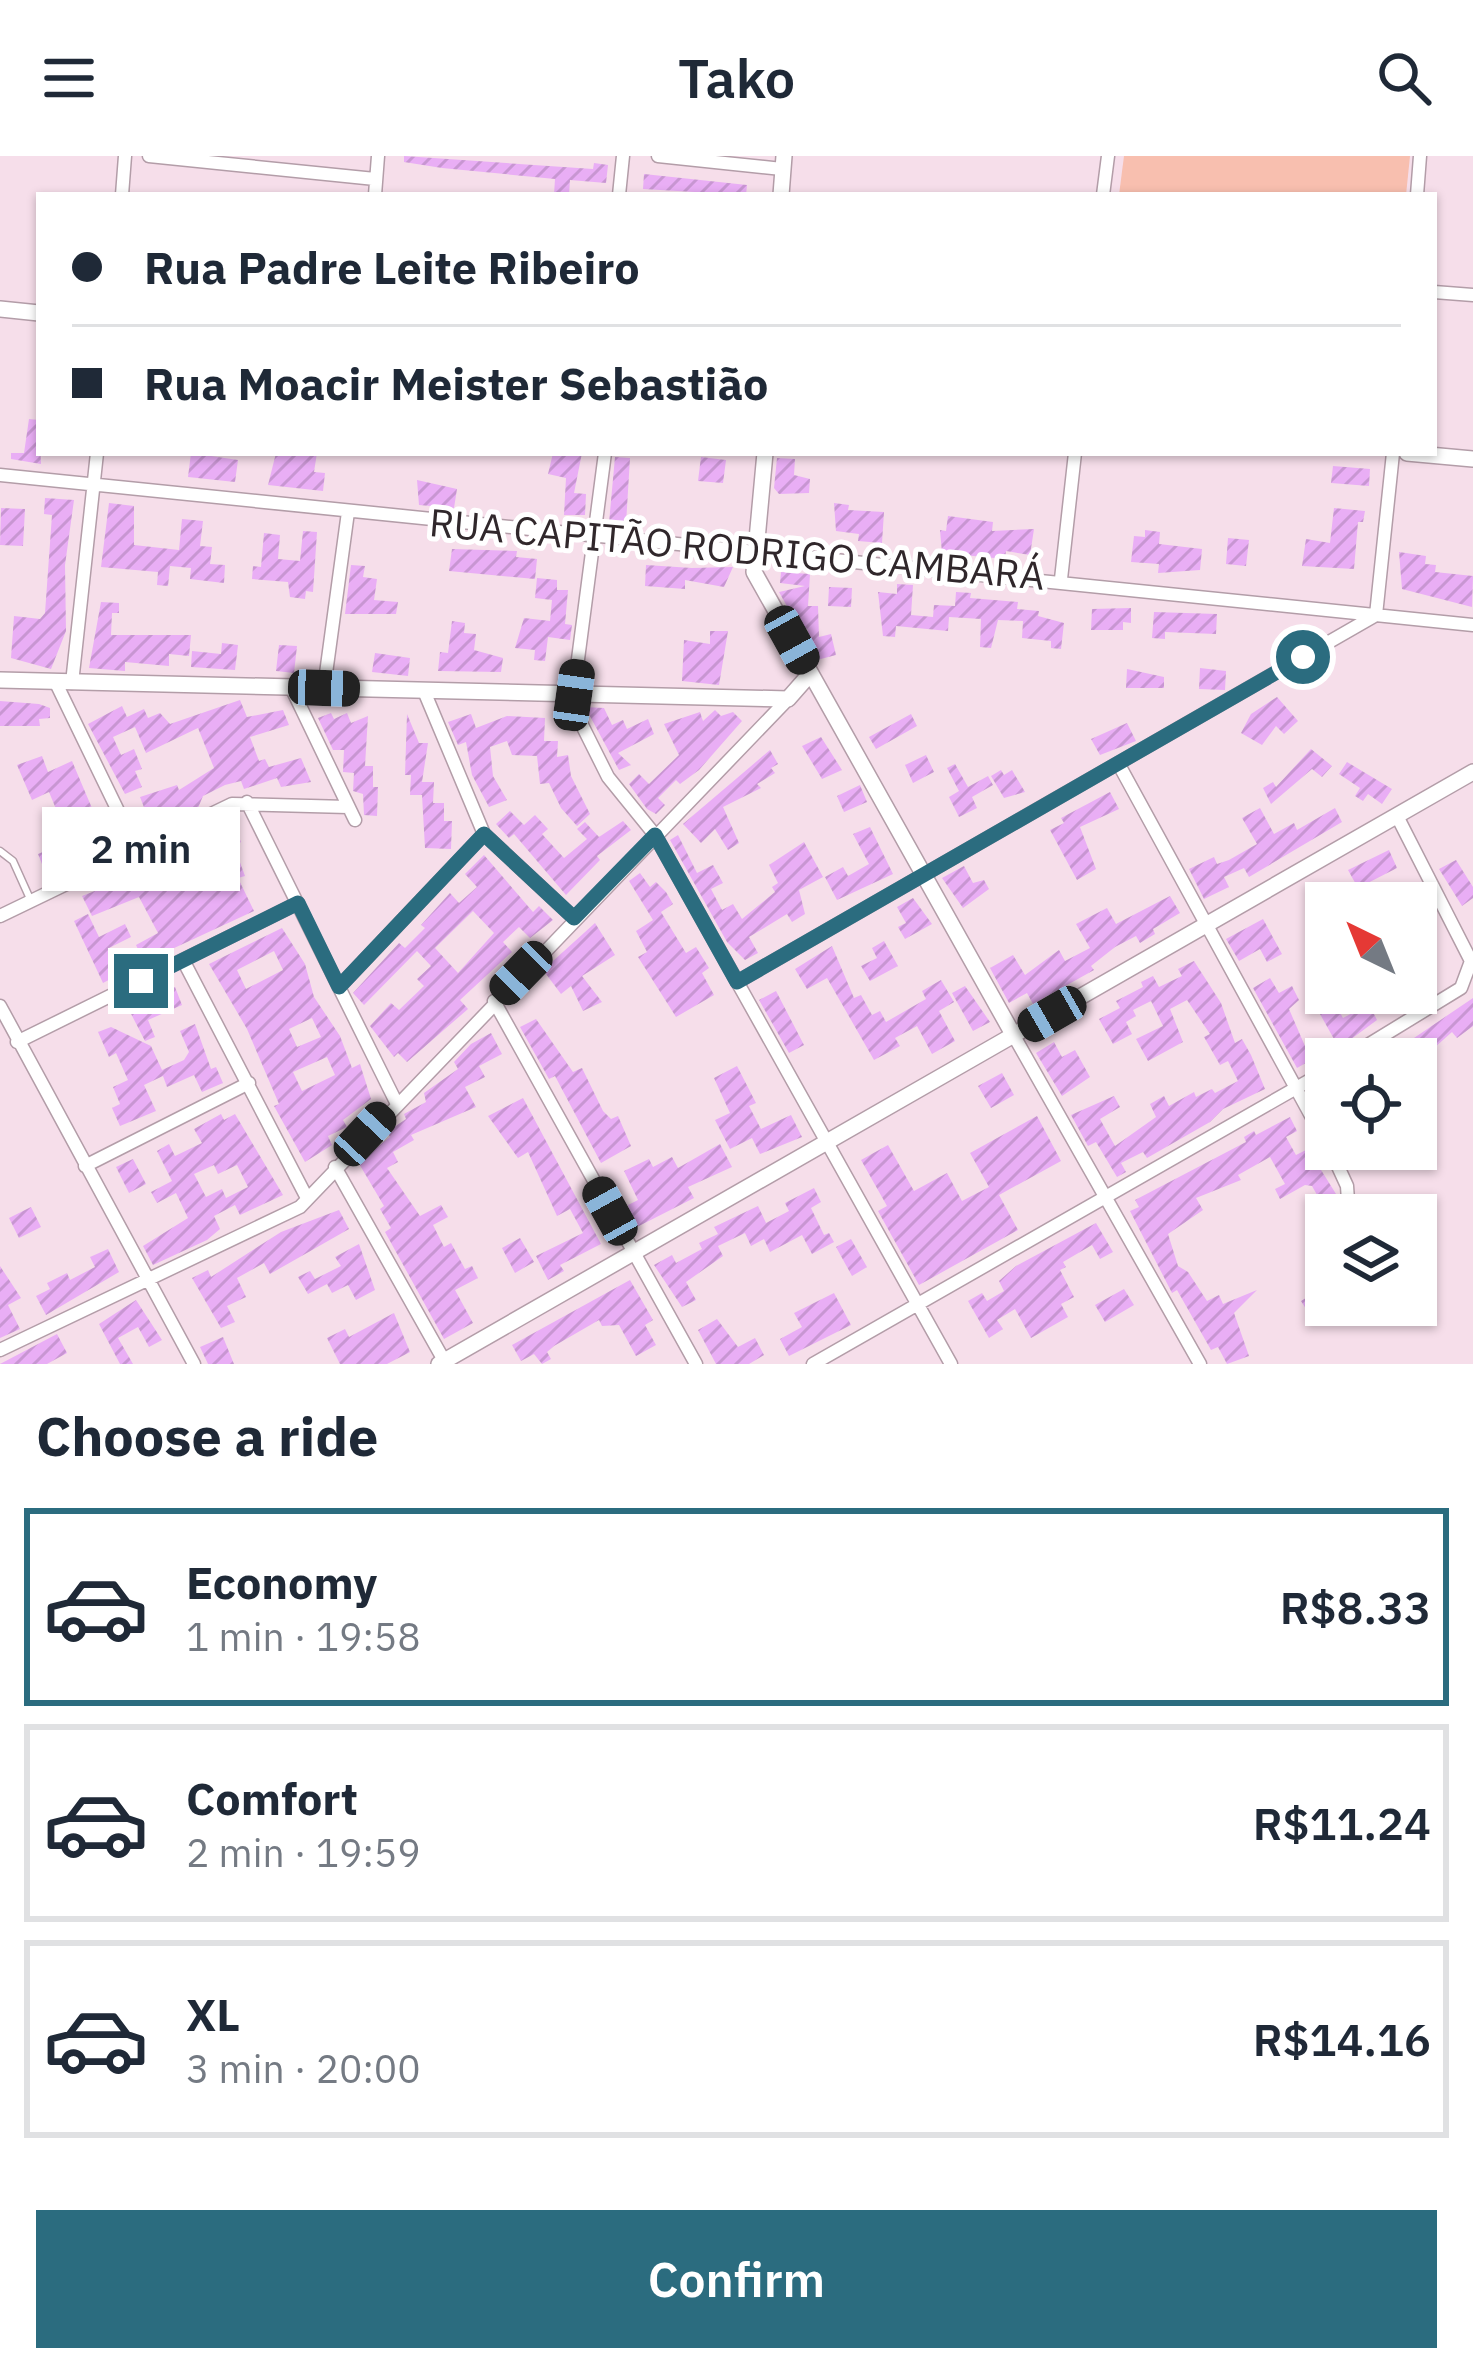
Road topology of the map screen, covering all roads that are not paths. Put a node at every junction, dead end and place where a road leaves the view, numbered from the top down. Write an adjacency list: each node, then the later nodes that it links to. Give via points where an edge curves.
1 (125, 156): 10 (street)
2 (149, 156): 9 (street)
3 (378, 156): 9 (street)
4 (623, 156): 12 (street)
5 (658, 156): 8 (street)
6 (1108, 156): 14 (street)
7 (1420, 156): 15 (street)
8 (783, 162): 13 (street)
9 (376, 179): 11 (street)
10 (122, 192)
11 (375, 192)
12 (619, 192)
13 (781, 192)
14 (1103, 192)
15 (1417, 192)
16 (1437, 292): 17 (street)
17 (1473, 296)
18 (0, 309): 19 (street)
19 (36, 313)
20 (98, 456): 28 (street)
21 (605, 456): 30 (street)
22 (765, 456): 31 (street)
23 (1075, 456): 32 (street)
24 (1393, 456): 33 (street)
25 (1437, 456): 26 (street)
26 (1473, 459)
27 (0, 475): 28 (street, RUA CAPITÃO RODRIGO CAMBARÁ)
28 (94, 485): 29 (street, RUA CAPITÃO RODRIGO CAMBARÁ); 37 (street)
29 (348, 512): 30 (street, RUA CAPITÃO RODRIGO CAMBARÁ); 39 (street)
30 (595, 539): 31 (street, RUA CAPITÃO RODRIGO CAMBARÁ); 41 (street)
31 (752, 553): 32 (street, RUA CAPITÃO RODRIGO CAMBARÁ); 35 (street, via 754,572)
32 (1061, 579): 33 (street, RUA CAPITÃO RODRIGO CAMBARÁ)
33 (1376, 615): 34 (street, RUA CAPITÃO RODRIGO CAMBARÁ); 43 (street)
34 (1473, 625)
35 (810, 674): 42 (street); 51 (street)
36 (0, 680): 37 (street)
37 (64, 683): 38 (street); 50 (street)
38 (291, 687): 39 (street); 45 (street, via 352,813)
39 (324, 688): 40 (street)
40 (424, 691): 41 (street); 47 (street)
41 (574, 695): 42 (street); 48 (street, via 574,716 608,778)
42 (788, 698): 48 (street)
43 (1118, 763): 51 (street); 56 (street)
44 (1473, 772): 46 (street)
45 (248, 802): 50 (street); 53 (street)
46 (1397, 816): 56 (street); 58 (street)
47 (484, 834): 55 (street); 60 (street)
48 (655, 835): 55 (street); 59 (street)
49 (0, 850): 52 (lane)
50 (137, 850): 52 (street)
51 (923, 875): 59 (street); 63 (street)
52 (31, 901): 54 (street)
53 (298, 903): 57 (street); 60 (street)
54 (0, 916)
55 (574, 918): 61 (street)
56 (1207, 926): 63 (street); 68 (street)
57 (183, 960): 65 (street); 66 (street)
58 (1470, 972): 64 (street, via 1461,988)
59 (737, 982): 71 (street)
60 (339, 987): 69 (street)
61 (494, 1001): 69 (street); 76 (street)
62 (0, 1006): 65 (street)
63 (1014, 1036): 71 (street); 75 (street)
64 (1379, 1038)
65 (17, 1042): 72 (street)
66 (249, 1084): 72 (street); 74 (street)
67 (1305, 1084): 68 (street)
68 (1295, 1090): 70 (street); 75 (street)
69 (396, 1102): 73 (street)
70 (1305, 1107)
71 (827, 1143): 76 (street); 78 (street)
72 (85, 1166): 77 (street)
73 (335, 1167): 74 (street); 80 (street)
74 (307, 1198): 77 (street, via 291,1214)
75 (1106, 1198): 78 (street); 85 (street)
76 (632, 1253): 80 (street); 82 (street)
77 (146, 1282): 79 (street); 81 (street)
78 (918, 1305): 83 (street); 84 (street)
79 (0, 1350)
80 (443, 1363)
81 (194, 1364)
82 (696, 1364)
83 (813, 1364)
84 (951, 1364)
85 (1200, 1364)

